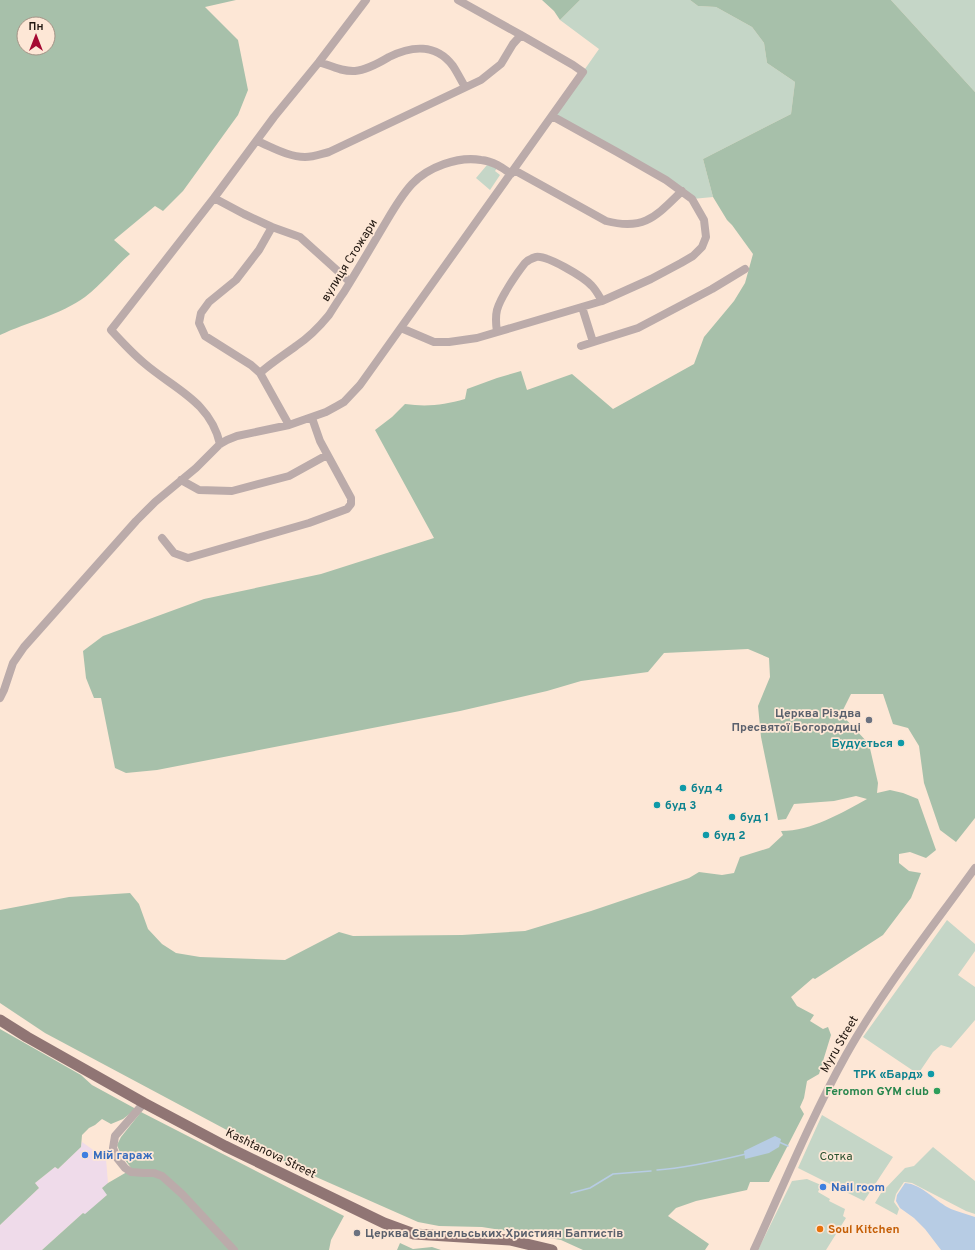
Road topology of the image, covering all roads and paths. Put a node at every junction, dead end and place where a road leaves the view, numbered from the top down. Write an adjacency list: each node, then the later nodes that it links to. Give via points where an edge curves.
1 (366, 0): 4 (street)
2 (458, 0): 3 (street)
3 (522, 35): 5 (street, via 513,44 501,64 481,80); 6 (street, via 583,72)
4 (319, 62): 5 (street, via 339,69 357,71 407,49 424,48 447,59); 7 (street, via 274,117)
5 (465, 87): 7 (street, via 329,152 314,156 290,155)
6 (552, 116): 8 (street); 9 (street)
7 (258, 141): 10 (street)
8 (513, 172): 9 (street, вулиця Стожари, via 616,224 642,223 653,218); 13 (street, вулиця Стожари, via 491,162 471,159 448,163 425,174 398,202); 16 (street)
9 (682, 191): 14 (street, via 692,200 704,220 706,238 702,247 681,263)
10 (214, 198): 11 (street); 23 (street, via 111,330 144,363 203,409 214,425)
11 (272, 227): 13 (street, via 300,237); 20 (street, via 259,250 236,280 205,307 199,323 205,336)
12 (745, 269): 18 (street, via 638,328)
13 (350, 282): 20 (street, вулиця Стожари, via 329,314 314,331)
14 (602, 301): 15 (street); 17 (street, via 593,286 582,277 537,257 526,263 497,310)
15 (582, 307): 17 (street); 18 (street)
16 (401, 328): 17 (street, via 434,342 463,341); 21 (street, via 351,395 338,406)
17 (497, 332)
18 (593, 342): 19 (street)
19 (581, 346)
20 (260, 373): 22 (street)
21 (312, 418): 22 (street); 24 (street)
22 (289, 425): 23 (street, via 237,436)
23 (220, 444): 25 (street)
24 (327, 455): 25 (street, via 289,476 232,491 199,490); 26 (street, via 350,498 351,504 347,509 309,523 188,558 174,553)
25 (181, 480): 27 (street, via 136,521 24,647 13,663)
26 (162, 538)
27 (0, 698)
28 (975, 868): 33 (street, Myru Street, via 897,975 846,1054 819,1106)
29 (0, 1020): 30 (main road, Kashtanova Street)
30 (144, 1103): 31 (street, via 115,1136 113,1148 117,1158 131,1172 162,1176); 32 (main road, Kashtanova Street, via 400,1230 432,1236 510,1240)
31 (234, 1250)
32 (552, 1250)
33 (754, 1250)

